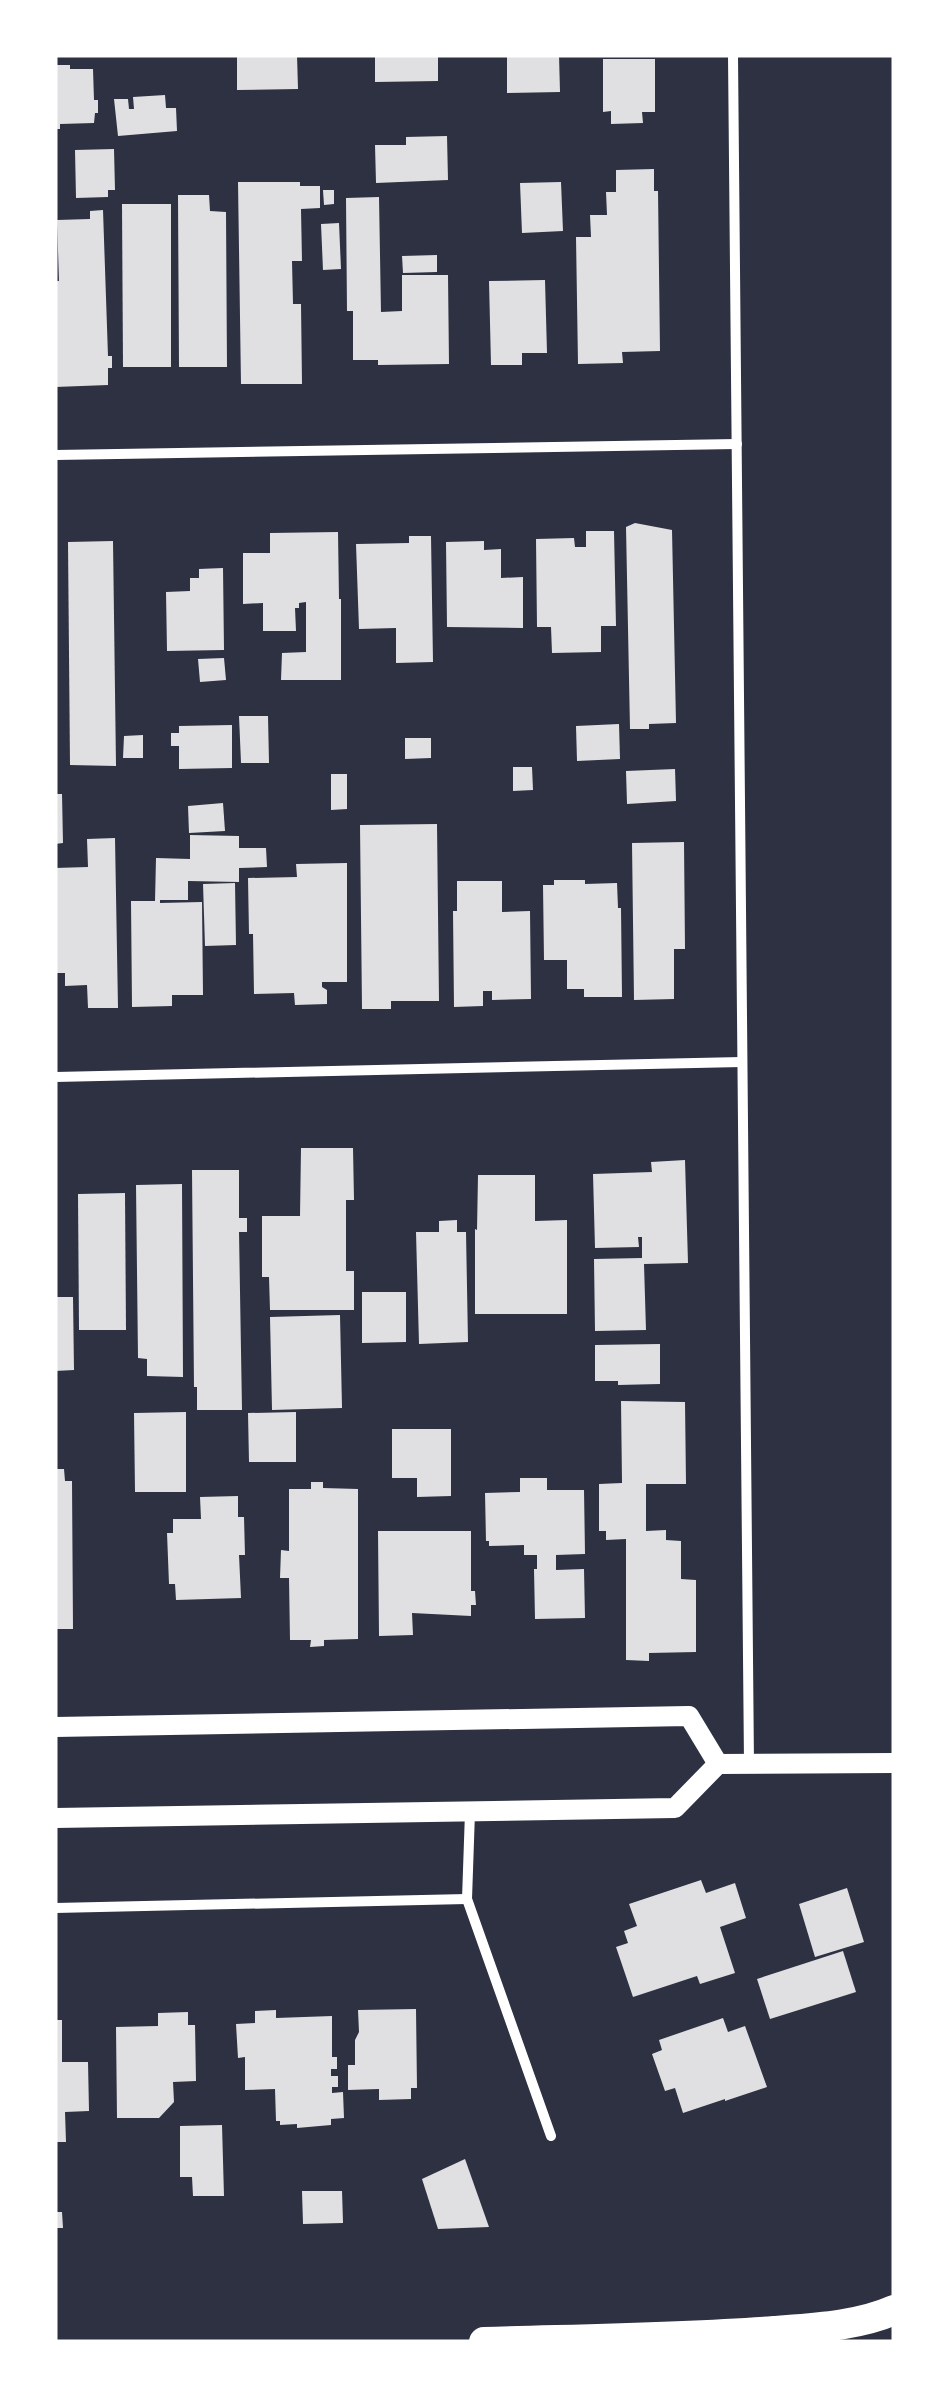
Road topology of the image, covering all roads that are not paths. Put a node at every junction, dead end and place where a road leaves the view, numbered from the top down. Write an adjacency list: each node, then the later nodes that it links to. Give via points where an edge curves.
1 (733, 55): 2 (street)
2 (736, 444): 3 (street); 4 (street)
3 (55, 455)
4 (742, 1062): 5 (street); 9 (street)
5 (55, 1077)
6 (55, 1727): 8 (main road, via 689,1716)
7 (894, 1763): 9 (main road)
8 (718, 1764): 9 (main road); 10 (main road, via 675,1808)
9 (749, 1764)
10 (470, 1811): 11 (main road); 12 (street)
11 (55, 1818)
12 (467, 1899): 13 (street); 14 (street)
13 (55, 1908)
14 (550, 2136)
15 (894, 2310): 16 (highway, via 875,2319 729,2334)
16 (484, 2342)

